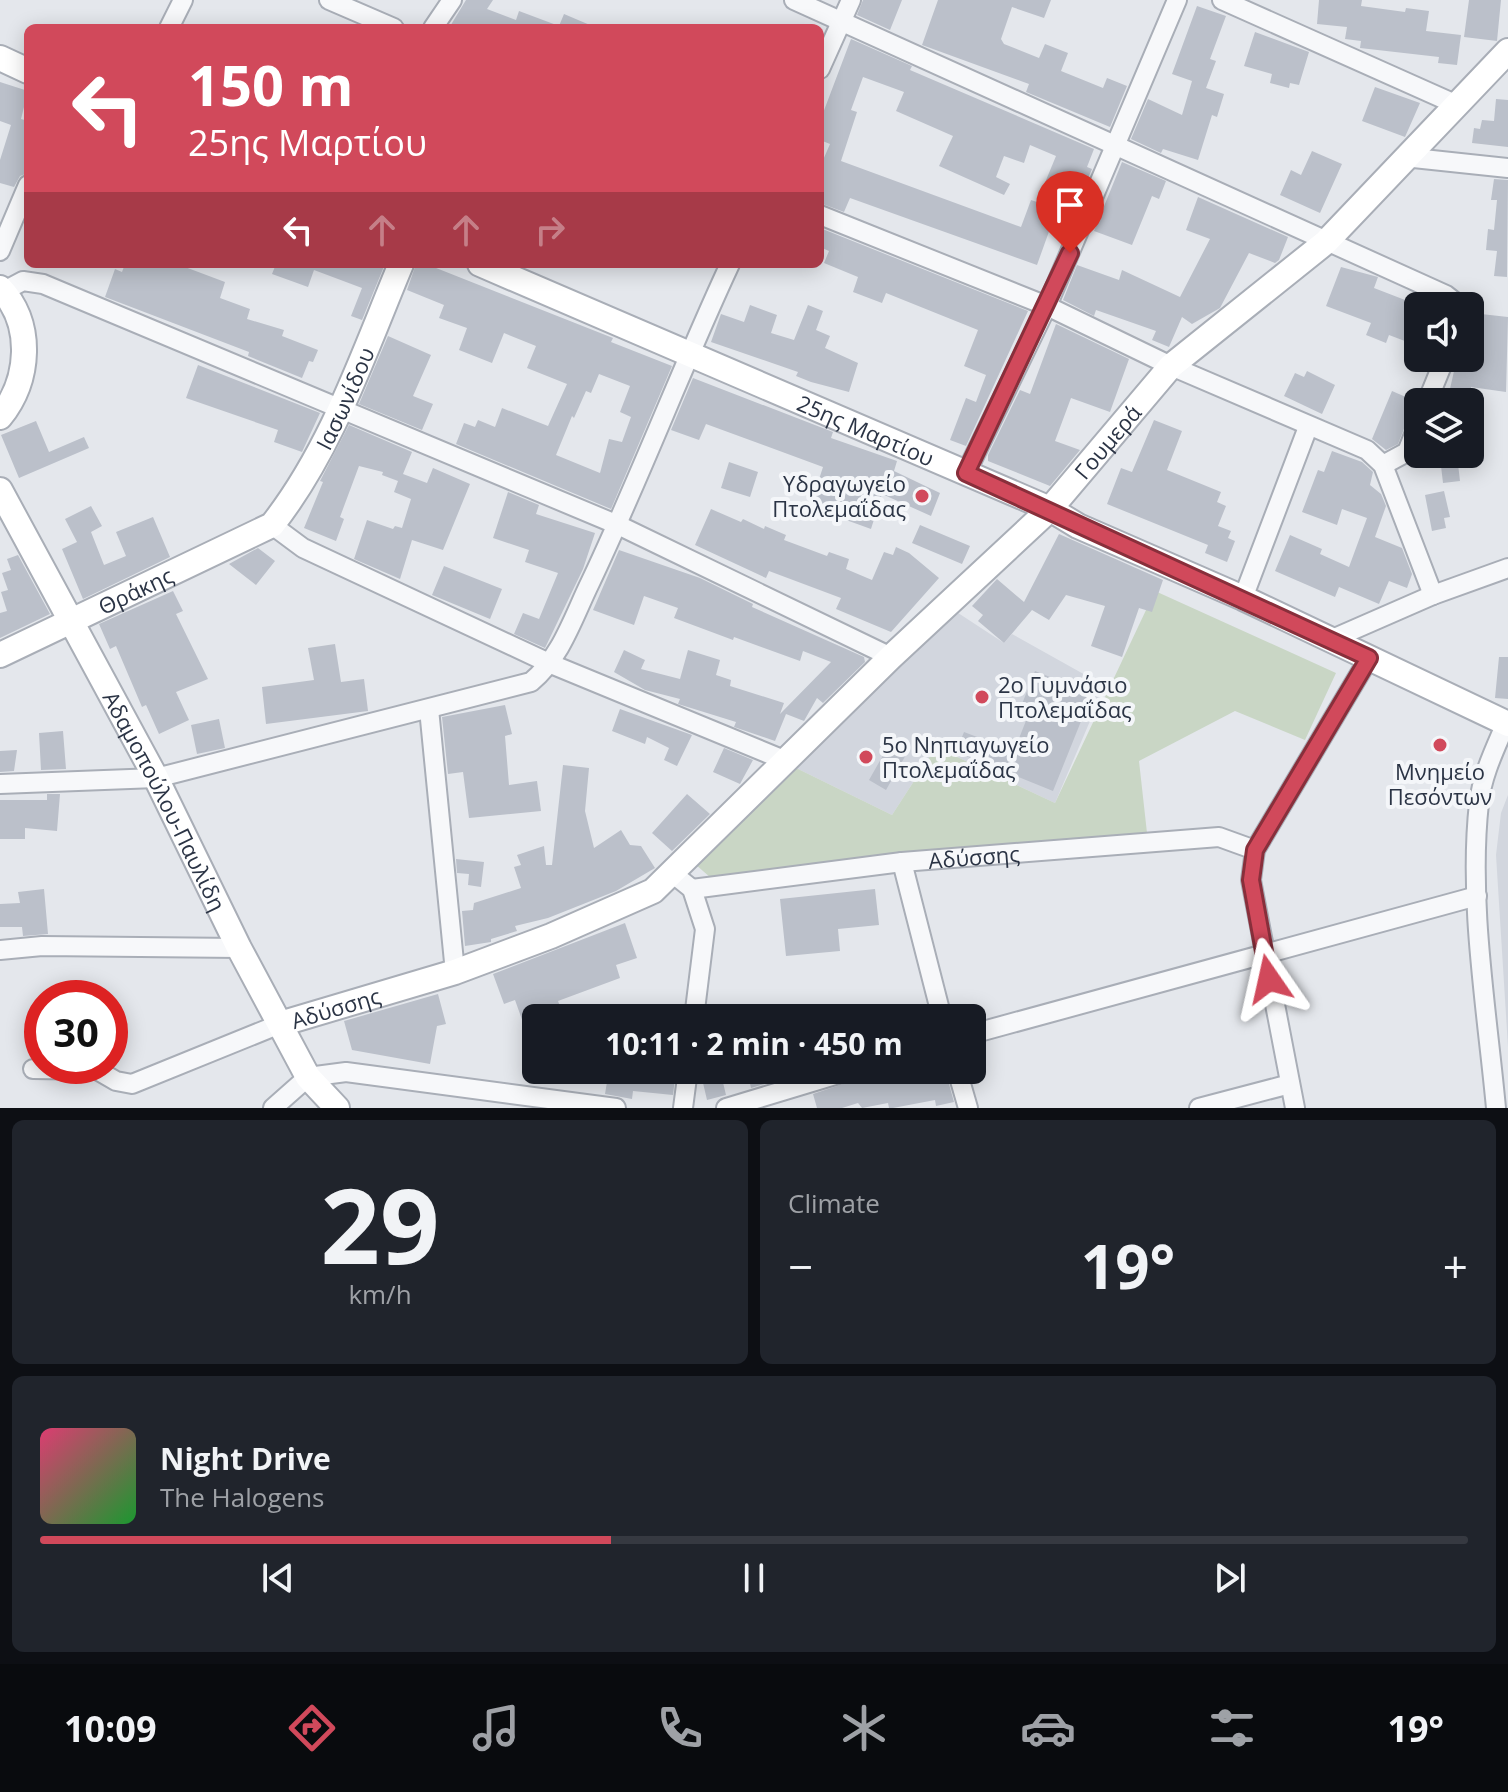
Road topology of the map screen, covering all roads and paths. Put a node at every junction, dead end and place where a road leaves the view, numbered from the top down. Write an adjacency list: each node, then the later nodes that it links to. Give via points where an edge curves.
1 (183, 0): 9 (street)
2 (329, 0): 10 (street)
3 (452, 0): 11 (street)
4 (794, 0): 8 (street)
5 (851, 0): 8 (street)
6 (1177, 0): 19 (street)
7 (1222, 0): 18 (street)
8 (842, 21): 14 (street); 19 (street)
9 (171, 24)
10 (385, 24)
11 (436, 24)
12 (1508, 51): 18 (street, Γουμερά)
13 (0, 58): 15 (street)
14 (824, 60)
15 (24, 69)
16 (0, 76): 17 (street)
17 (24, 86)
18 (1455, 104): 20 (street, Γουμερά)
19 (1117, 146): 24 (street); 31 (street)
20 (1404, 157): 21 (street); 24 (street, Γουμερά)
21 (1508, 168)
22 (24, 194): 25 (street)
23 (824, 217): 31 (street)
24 (1326, 242): 30 (street); 33 (street, Γουμερά)
25 (0, 251)
26 (399, 268): 34 (street, Ιασωνίδου)
27 (489, 268): 32 (street, 25ης Μαρτίου)
28 (728, 268): 32 (street)
29 (2, 290): 34 (street, via 23,281 37,282); 35 (street, via 17,312 25,343 23,375)
30 (1439, 292)
31 (1047, 306): 33 (street); 39 (street)
32 (688, 353): 39 (street, 25ης Μαρτίου); 43 (street)
33 (1171, 366): 36 (street); 41 (street, Γουμερά)
34 (339, 410): 42 (street, Ιασωνίδου); 43 (street)
35 (0, 417)
36 (1308, 427): 38 (street, via 1367,450); 46 (street)
37 (1404, 454): 38 (street)
38 (1383, 465): 45 (street)
39 (966, 473): 41 (street, 25ης Μαρτίου)
40 (0, 490): 47 (street, Αδαμοπούλου-Παυλίδη)
41 (1050, 509): 46 (street, 25ης Μαρτίου); 50 (street, Γουμερά)
42 (272, 525): 47 (street, Θράκης); 52 (street, via 303,548)
43 (618, 525): 50 (street); 52 (street)
44 (1508, 568): 45 (street)
45 (1433, 595): 48 (street)
46 (1243, 598): 48 (street, 25ης Μαρτίου)
47 (73, 623): 49 (street, Θράκης); 56 (street, Αδαμοπούλου-Παυλίδη)
48 (1330, 640): 51 (street, 25ης Μαρτίου)
49 (0, 655)
50 (891, 657): 55 (street, Γουμερά)
51 (1369, 658): 54 (street, 25ης Μαρτίου); 58 (street)
52 (551, 664): 53 (street, via 531,682); 55 (street)
53 (429, 709): 56 (street); 67 (street)
54 (1507, 723): 62 (street, via 1485,772 1479,804)
55 (784, 760): 60 (street, Γουμερά)
56 (156, 778): 57 (street); 64 (street, Αδαμοπούλου-Παυλίδη)
57 (0, 784)
58 (1255, 850): 59 (street, Αδύσσης, via 1219,837); 66 (street, via 1251,880)
59 (902, 862): 61 (street, Αδύσσης); 69 (street)
60 (672, 873): 61 (street); 63 (street, Γουμερά)
61 (692, 889): 68 (street, via 705,929)
62 (1477, 896): 66 (street); 86 (street)
63 (636, 898): 67 (street, Αδύσσης)
64 (239, 948): 65 (street); 70 (street, Αδαμοπούλου-Παυλίδη)
65 (0, 950)
66 (1264, 952): 71 (street); 77 (street)
67 (455, 972): 70 (street, Αδύσσης)
68 (696, 1004)
69 (938, 1004)
70 (280, 1024): 72 (street, Αδαμοπούλου-Παυλίδη); 73 (street, Αδύσσης)
71 (986, 1030)
72 (308, 1077): 78 (street); 79 (street, Αδαμοπούλου-Παυλίδη); 80 (street, via 346,1072)
73 (128, 1083)
74 (686, 1084): 81 (street)
75 (806, 1084): 82 (street)
76 (961, 1084): 83 (street)
77 (1290, 1084): 84 (street); 85 (street)
78 (273, 1108)
79 (337, 1108)
80 (616, 1108)
81 (683, 1108)
82 (726, 1108)
83 (968, 1108)
84 (1199, 1108)
85 (1295, 1108)
86 (1496, 1108)

